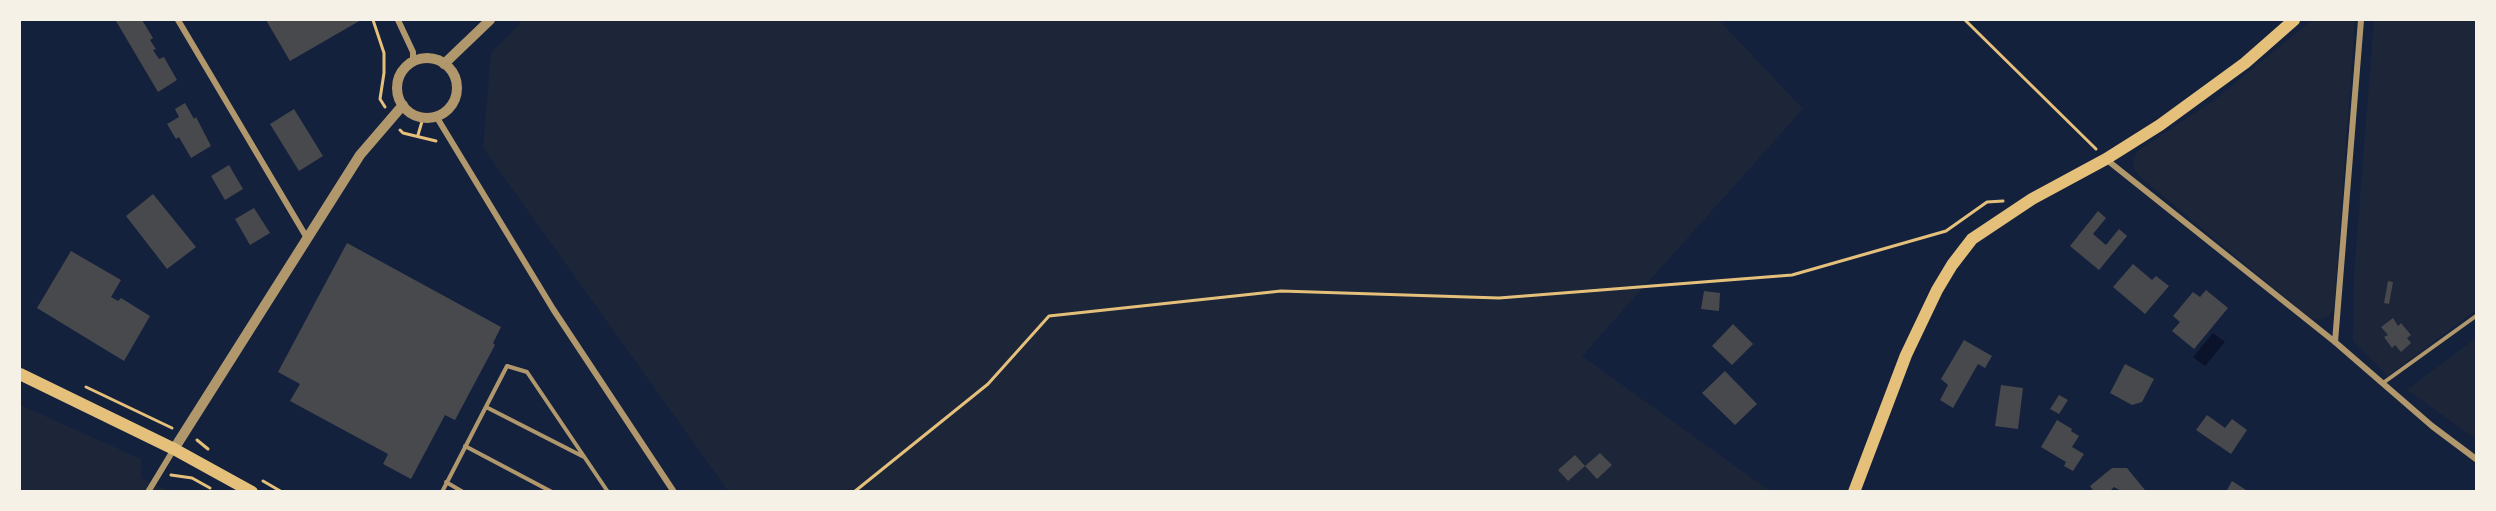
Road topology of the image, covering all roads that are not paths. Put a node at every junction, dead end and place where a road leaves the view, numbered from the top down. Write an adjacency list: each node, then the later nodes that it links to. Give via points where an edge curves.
1 (178, 20): 11 (street)
2 (398, 20): 6 (street, via 413,52)
3 (490, 20): 7 (street)
4 (2294, 20): 10 (main road, via 2246,63)
5 (2361, 20): 13 (street)
6 (413, 62): 7 (street, via 429,59); 8 (street, via 399,77 398,96)
7 (444, 64): 9 (street, via 455,79 455,97 445,112)
8 (403, 105): 9 (street, via 415,116); 11 (street, via 360,155)
9 (436, 116): 28 (street, via 554,309)
10 (2106, 159): 13 (street); 29 (main road, via 2032,199 1972,239 1952,265 1906,355)
11 (307, 238): 18 (street)
12 (2476, 316): 15 (lane)
13 (2336, 342): 15 (street)
14 (20, 374): 18 (main road)
15 (2383, 383): 20 (street)
16 (486, 407): 17 (lane); 19 (lane); 19 (lane, via 507,366 527,372)
17 (465, 446): 21 (lane); 26 (lane)
18 (174, 449): 22 (street); 23 (main road)
19 (585, 457): 27 (lane)
20 (2476, 459)
21 (446, 482): 24 (lane); 25 (lane)
22 (148, 492)
23 (252, 492)
24 (442, 492)
25 (463, 492)
26 (552, 492)
27 (608, 492)
28 (674, 492)
29 (1854, 492)

